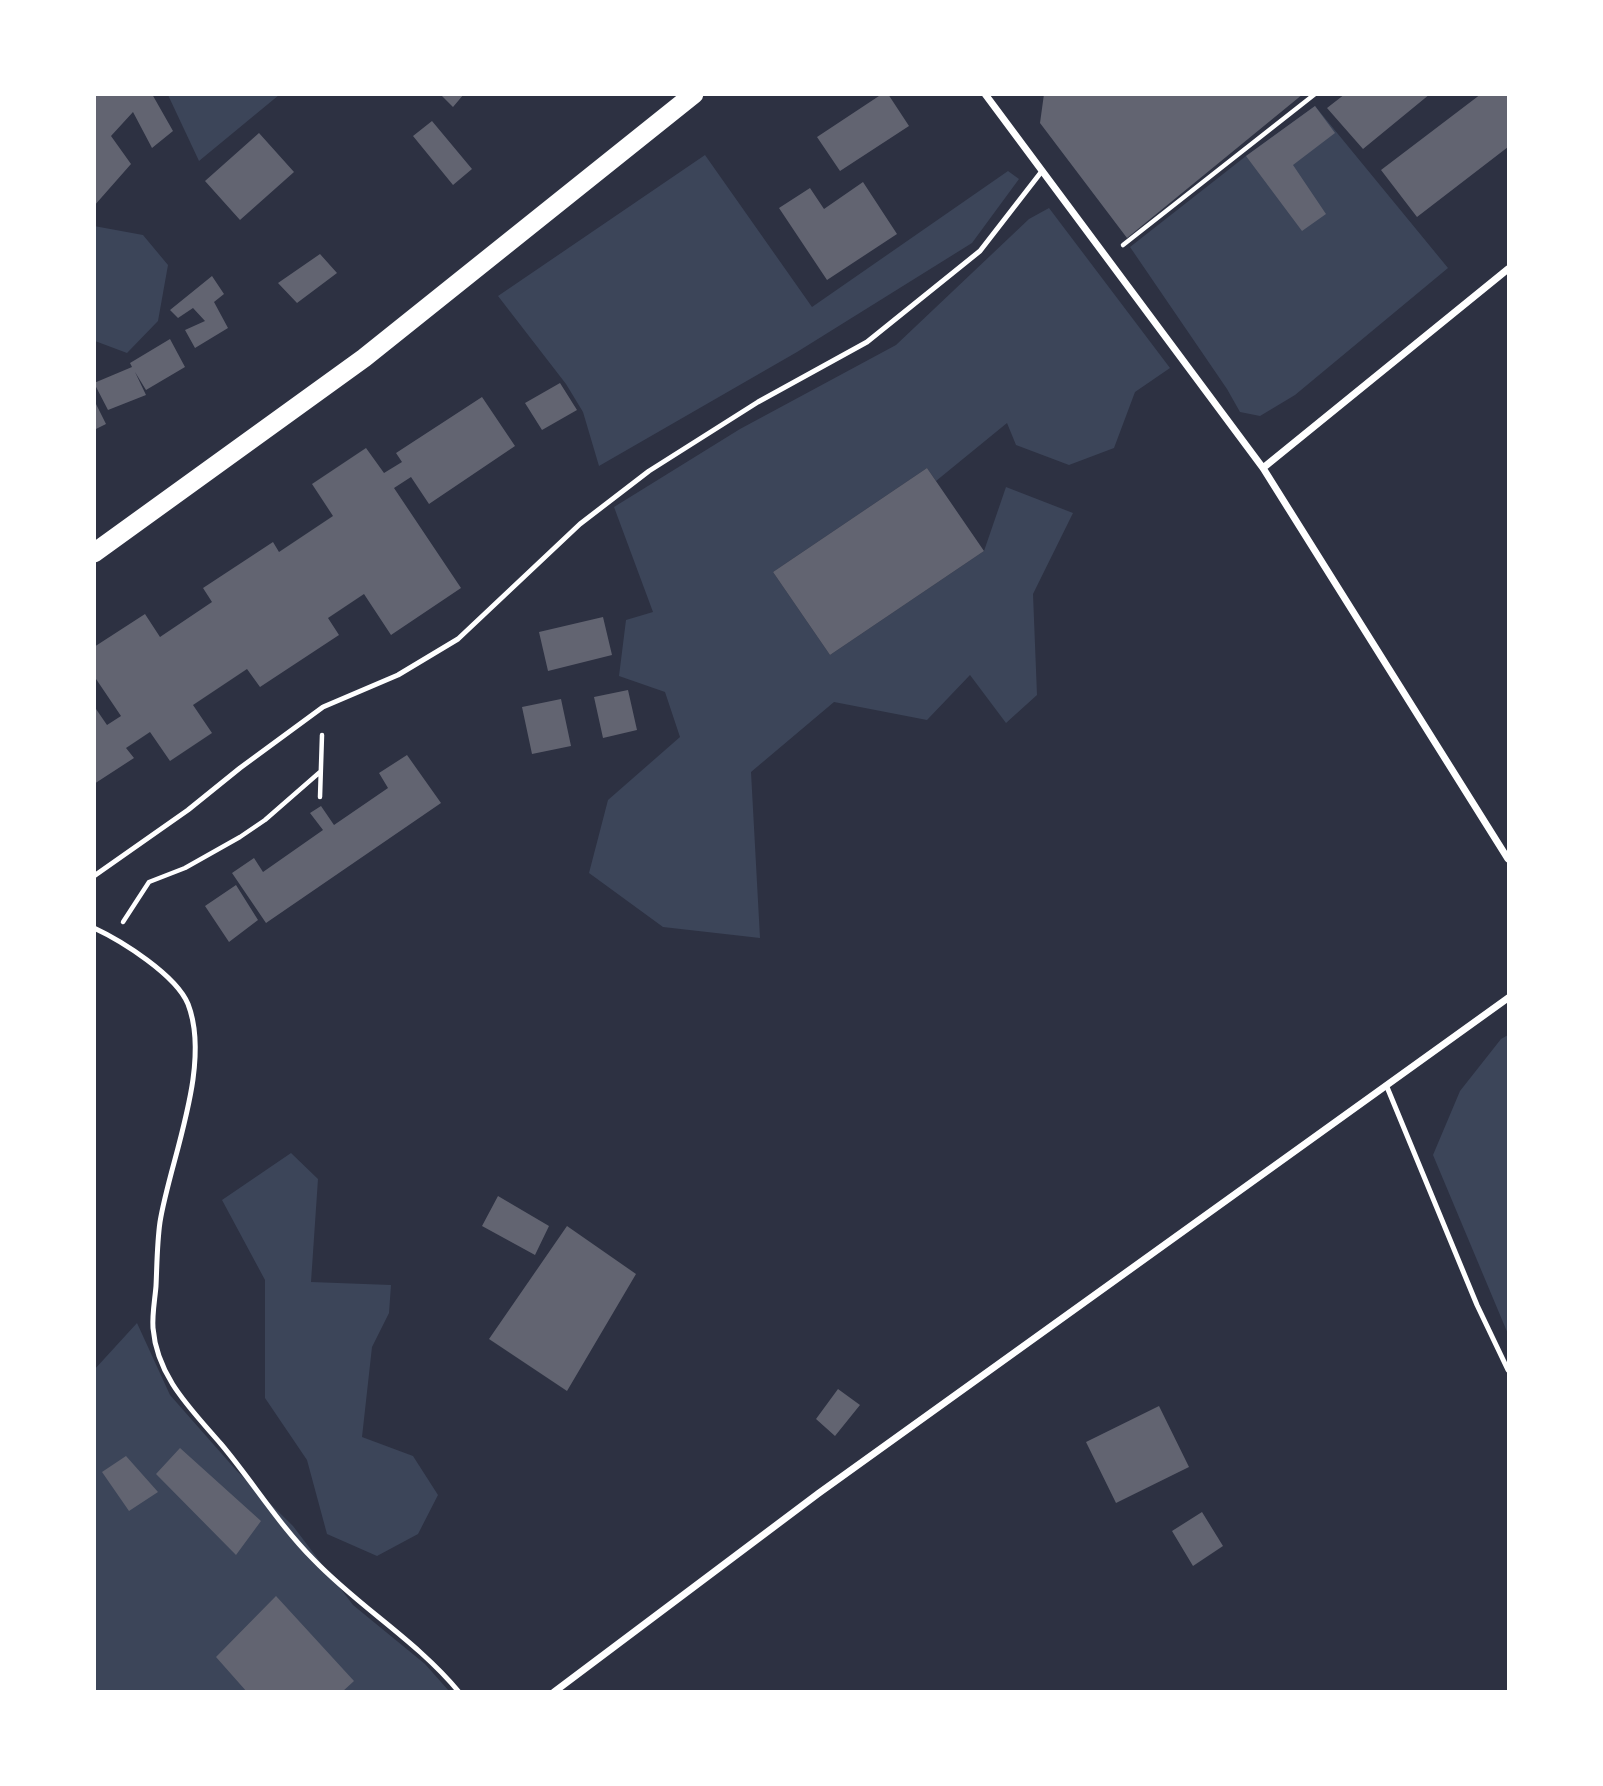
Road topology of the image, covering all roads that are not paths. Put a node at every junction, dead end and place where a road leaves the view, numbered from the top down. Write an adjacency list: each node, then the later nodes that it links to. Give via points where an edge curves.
1 (694, 94): 6 (highway, via 364,358)
2 (985, 94): 3 (street)
3 (1042, 172): 5 (street); 8 (lane, via 980,251 867,342 758,402 649,471 580,524 458,639 398,675 323,707)
4 (1508, 269): 5 (street)
5 (1263, 468): 7 (street)
6 (94, 553)
7 (1508, 859)
8 (94, 876)
9 (94, 928): 13 (lane, via 162,972 187,1003 195,1041 189,1105 160,1222 153,1328 163,1370 180,1398 314,1561)
10 (1508, 998): 11 (street)
11 (1387, 1087): 12 (lane); 14 (street, via 819,1493)
12 (1508, 1370)
13 (459, 1692)
14 (554, 1692)

